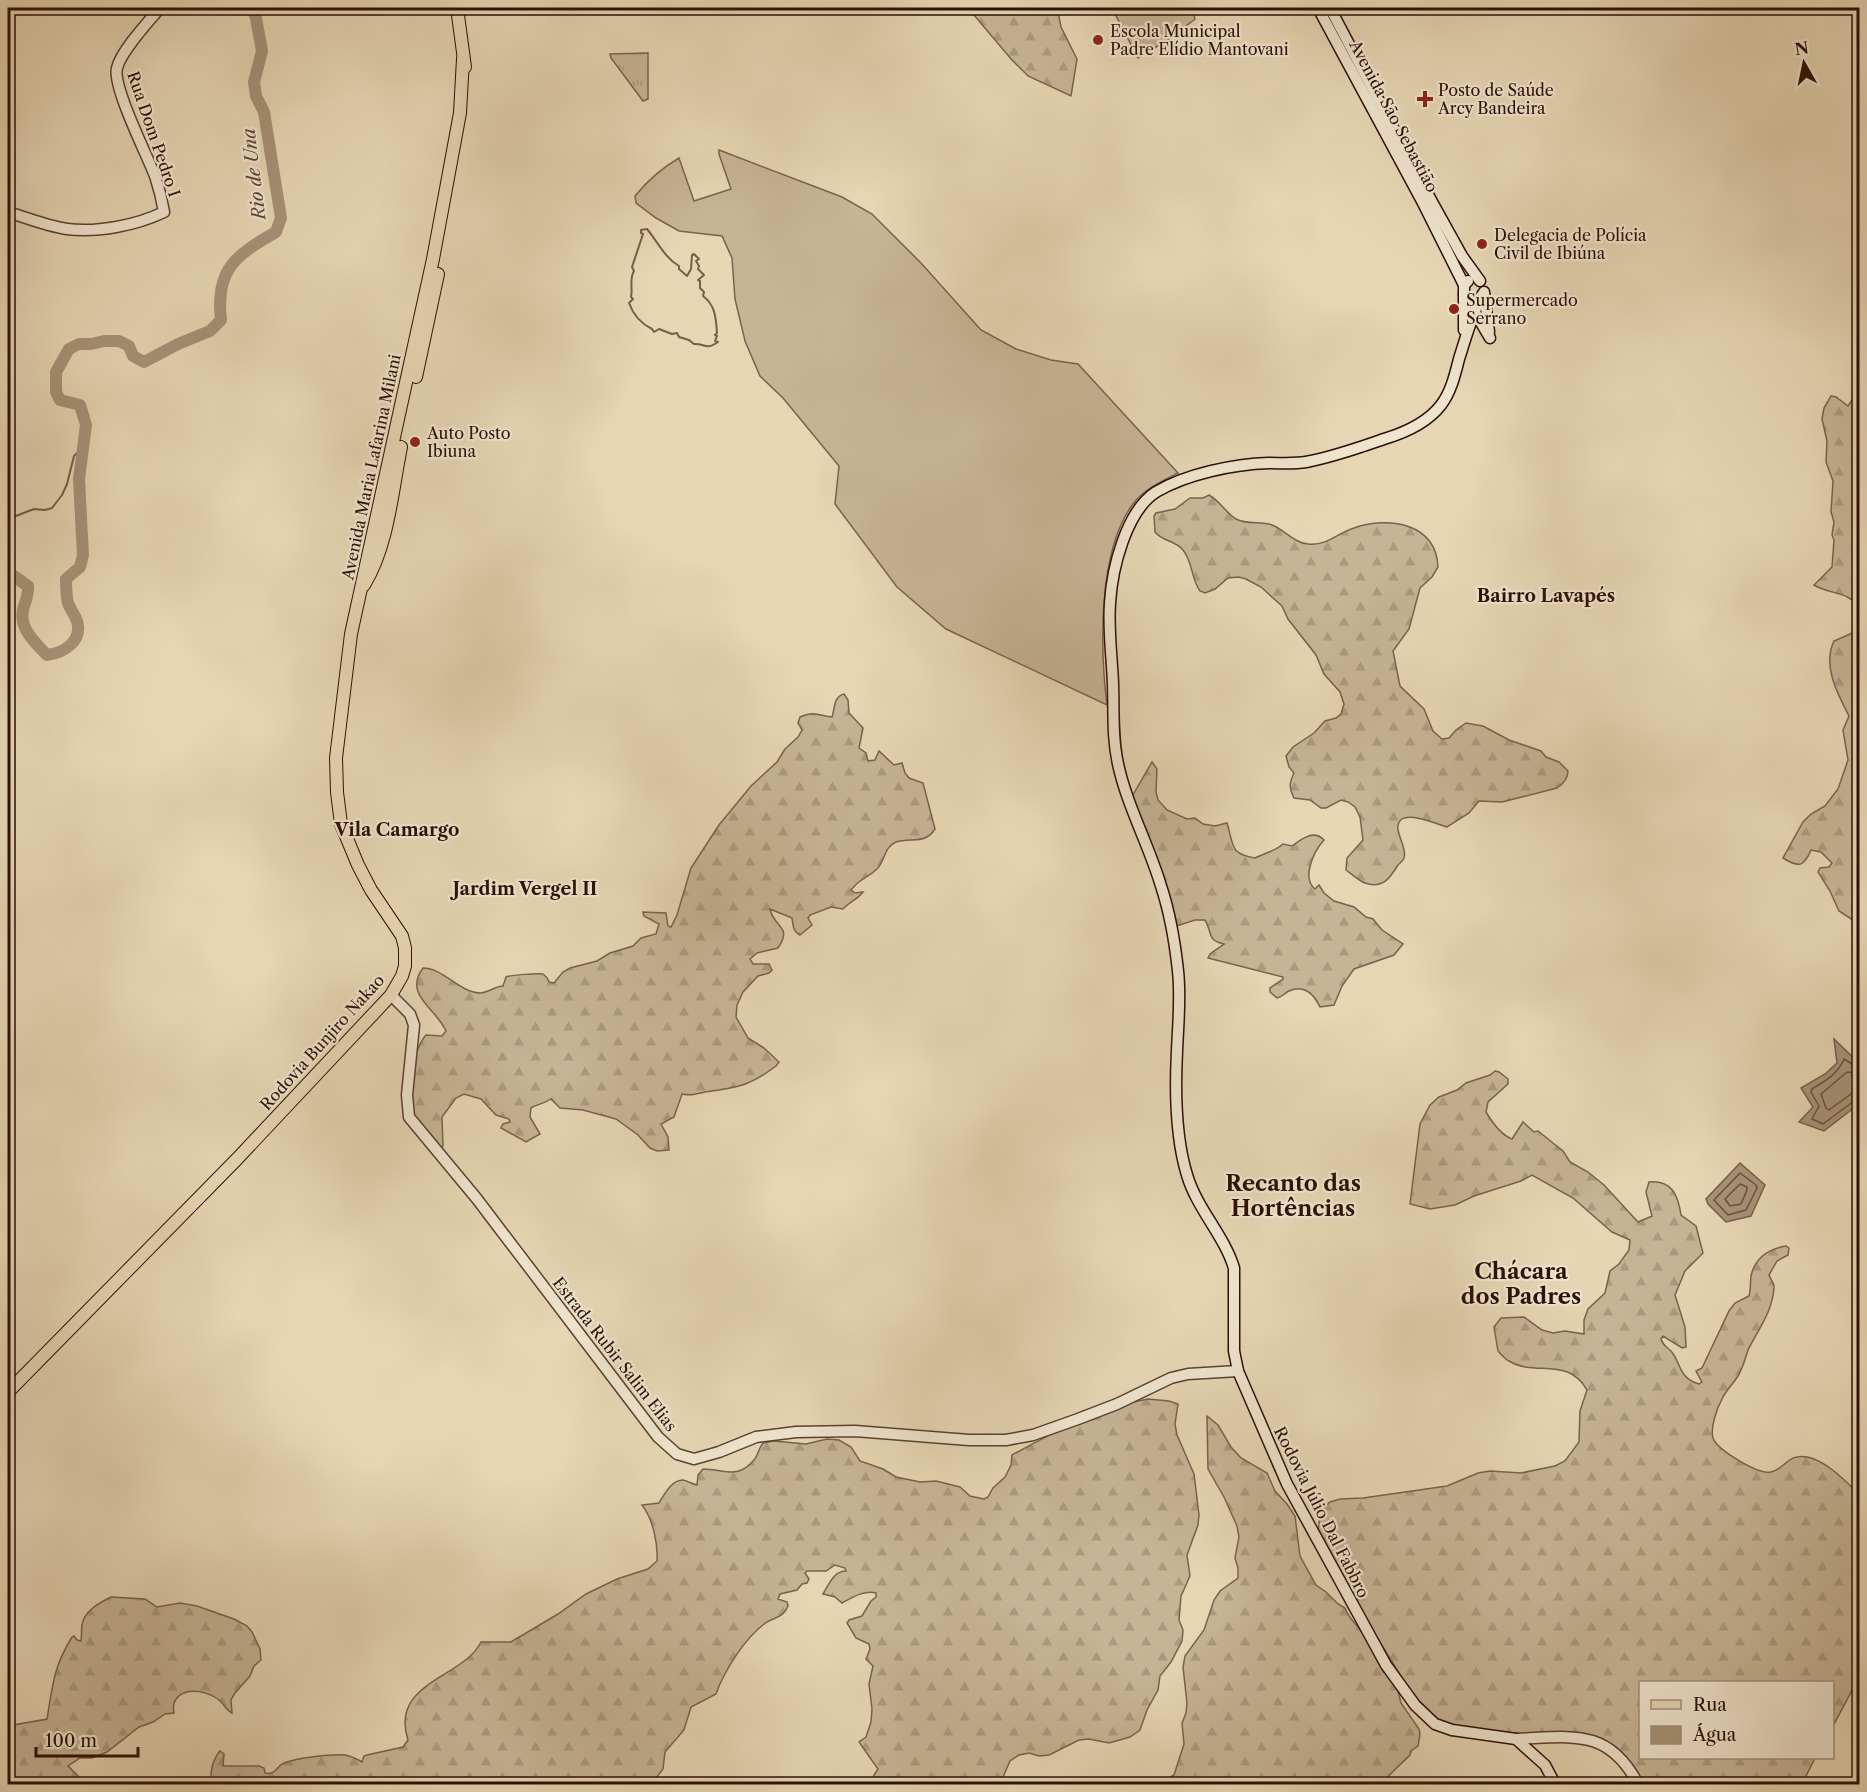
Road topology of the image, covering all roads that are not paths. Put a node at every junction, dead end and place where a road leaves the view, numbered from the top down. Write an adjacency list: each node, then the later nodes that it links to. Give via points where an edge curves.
1 (160, 8): 6 (main road, Rua Dom Pedro I, via 123,54 116,74 155,175 164,212 138,222 88,229 59,227)
2 (456, 8): 13 (main road, Avenida Maria Lafarina Milani, via 469,102 465,135 426,312 381,550)
3 (1318, 8): 5 (main road, Avenida São Sebastião)
4 (1330, 8): 5 (main road, Avenida São Sebastião)
5 (1352, 59): 7 (main road, Avenida São Sebastião)
6 (8, 212)
7 (1446, 237): 8 (main road, Avenida São Sebastião); 9 (main road, Avenida São Sebastião)
8 (1480, 281): 9 (main road, via 1471,280); 10 (main road, Avenida São Sebastião)
9 (1465, 292): 10 (main road, via 1477,300); 11 (main road, Avenida São Sebastião); 12 (main road)
10 (1483, 294): 11 (main road, Rodovia Júlio Dal Fabbro); 11 (main road, Avenida São Sebastião, via 1490,338)
11 (1475, 310): 12 (main road, Rodovia Júlio Dal Fabbro)
12 (1463, 347): 15 (main road, Rodovia Júlio Dal Fabbro, via 1443,403 1399,434 1306,462 1215,470 1155,493 1132,518 1114,576 1110,601 1114,747 1161,886 1179,972 1177,1106 1186,1172 1234,1268)
13 (360, 591): 14 (main road, Rodovia Bunjiro Nakao, via 349,643 336,758 337,792 341,825 358,865 402,936 405,966)
14 (391, 995): 15 (main road, Estrada Rubir Salim Elias, via 410,1014 414,1025 407,1095 410,1117 658,1437 684,1458 704,1458 756,1437 796,1432 855,1431 1006,1440 1078,1419 1171,1378); 16 (main road, Rodovia Bunjiro Nakao, via 237,1159)
15 (1238, 1371): 17 (main road, Rodovia Júlio Dal Fabbro, via 1287,1485 1398,1684 1435,1724)
16 (8, 1392)
17 (1516, 1739): 18 (main road, via 1545,1765); 19 (main road, Rodovia Júlio Dal Fabbro, via 1581,1737 1595,1741 1620,1757)
18 (1555, 1785)
19 (1638, 1785)

